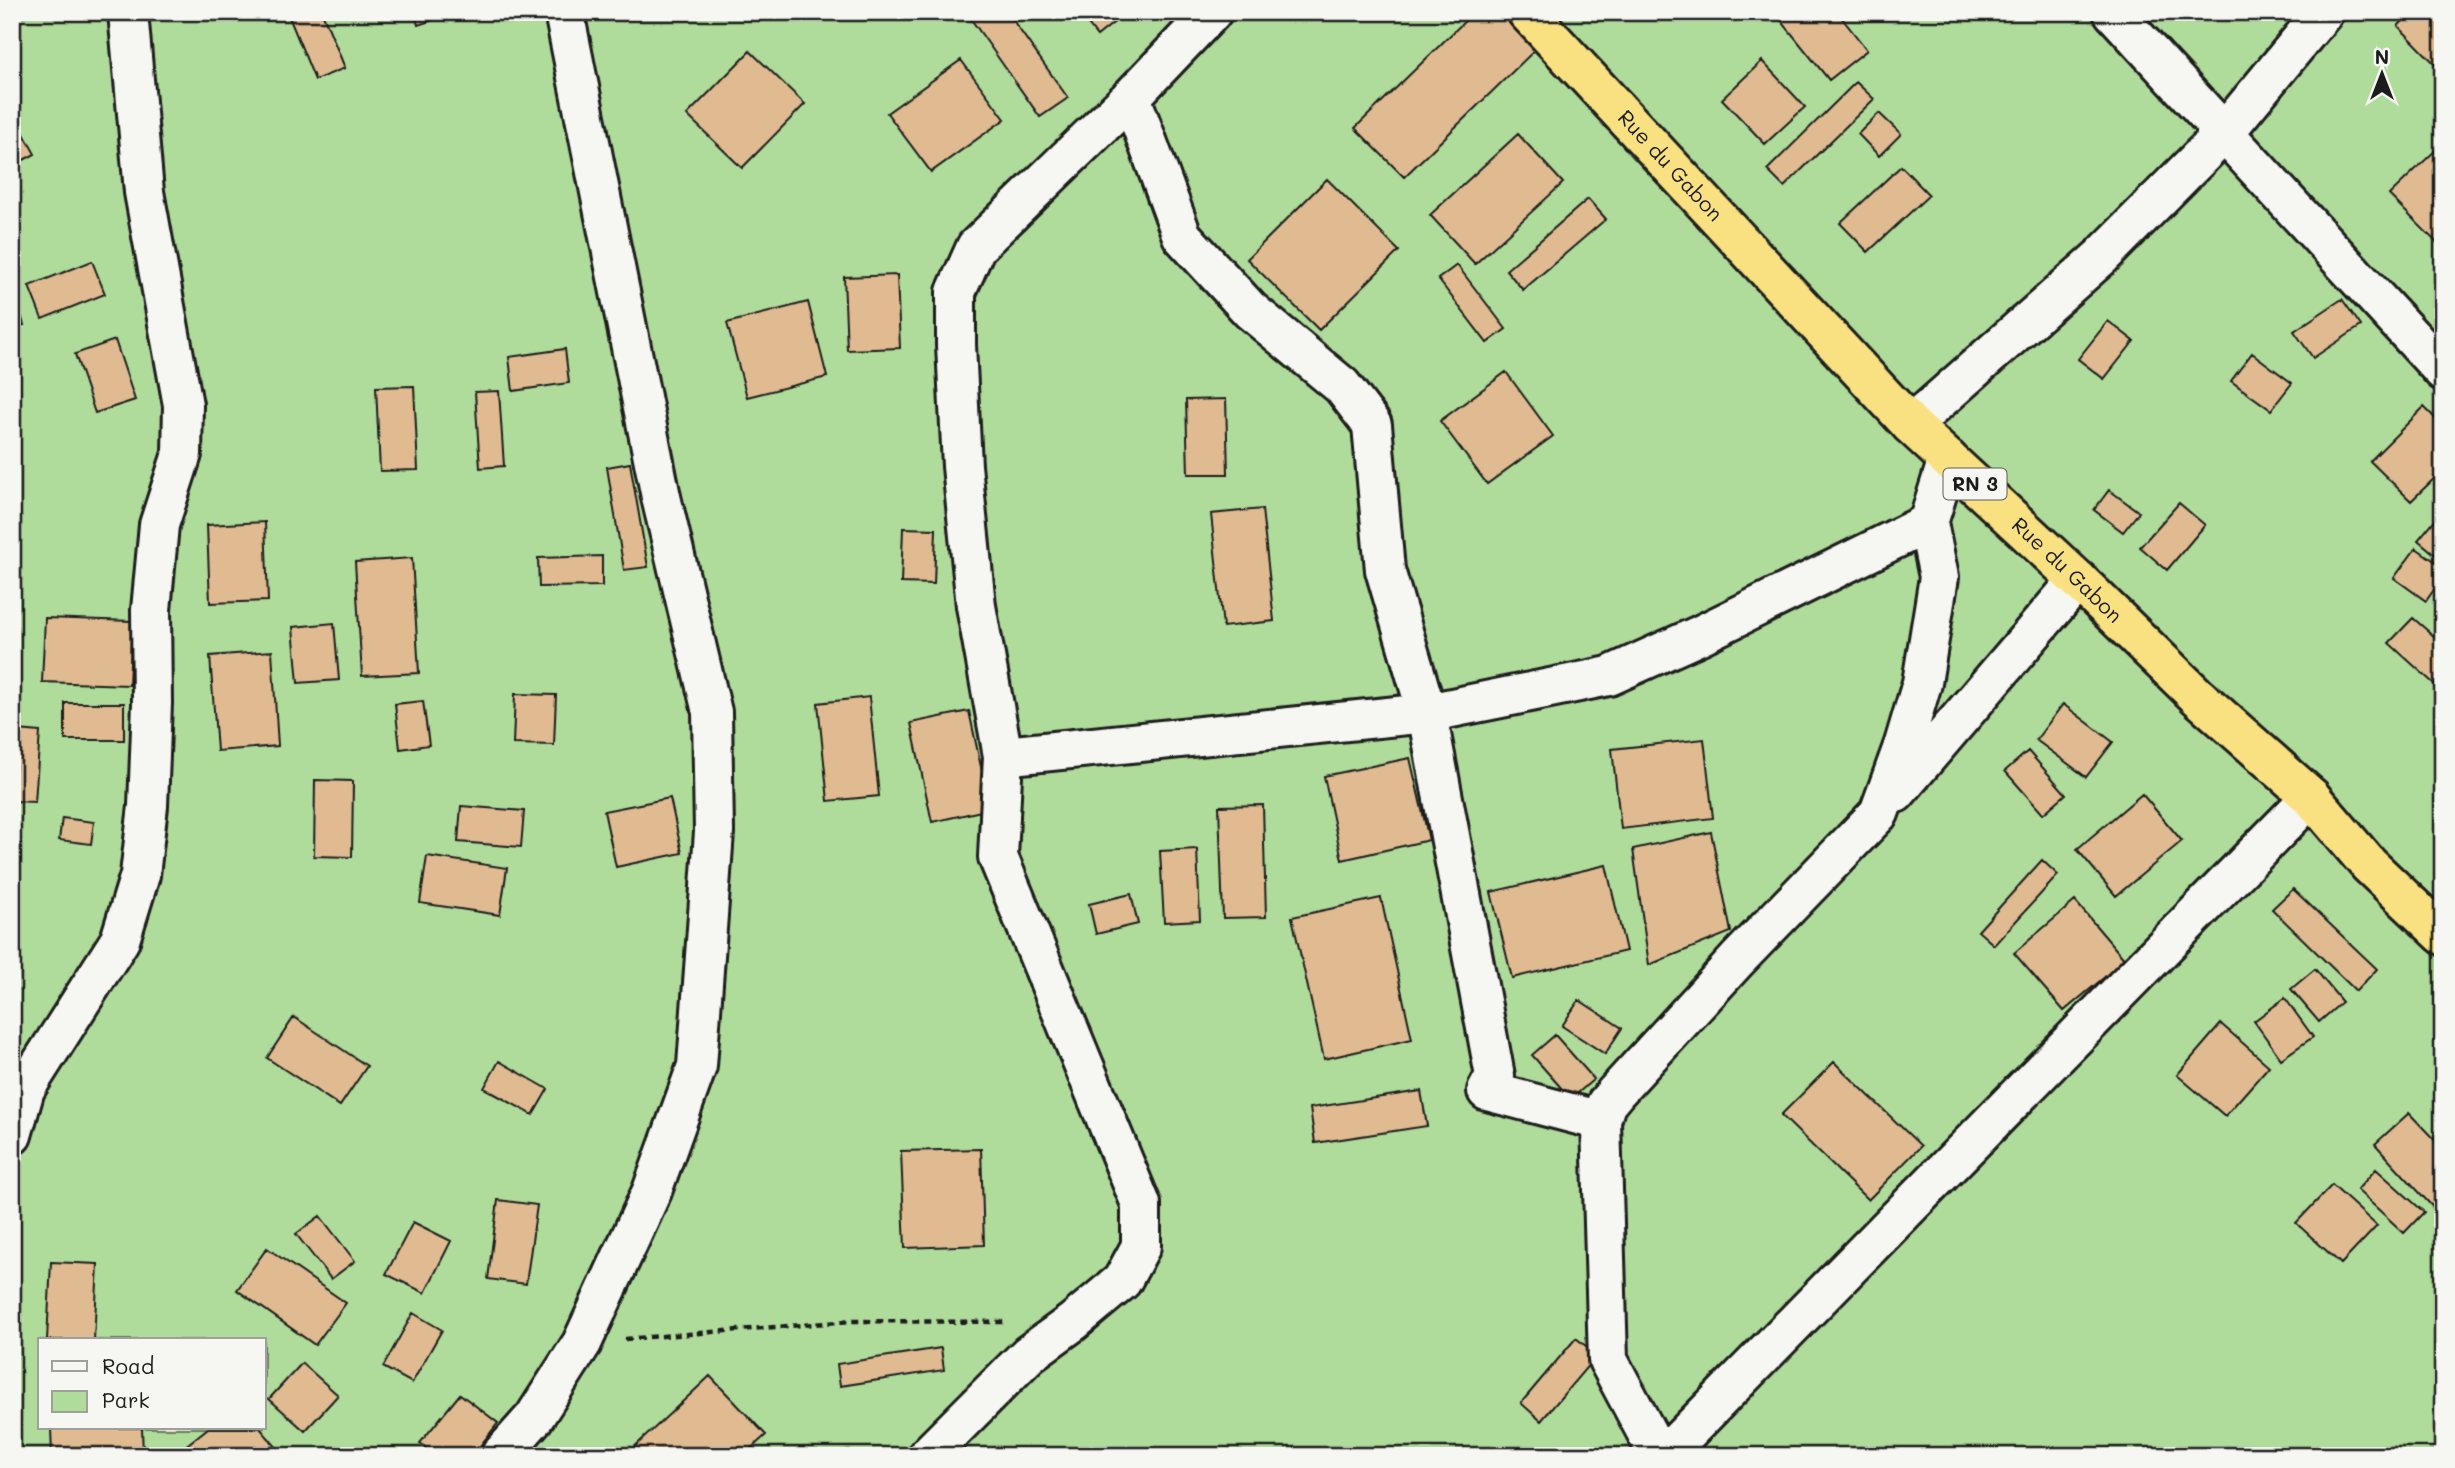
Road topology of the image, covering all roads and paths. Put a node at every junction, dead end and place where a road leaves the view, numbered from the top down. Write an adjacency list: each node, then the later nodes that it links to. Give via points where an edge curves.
1 (128, 12): 20 (street, via 144,192 183,405 182,454 159,525 152,598 146,820 140,874 120,940 26,1090)
2 (564, 12): 22 (street, via 661,497 712,712 714,832 697,1066 652,1191)
3 (1212, 12): 7 (street)
4 (1527, 12): 10 (highway, Rue du Gabon / RN 3)
5 (2113, 12): 8 (street)
6 (2324, 12): 8 (street)
7 (1131, 97): 14 (street, via 1182,236 1250,310 1342,386 1372,425 1385,570); 15 (street, via 976,247 956,292 962,466 972,568)
8 (2224, 133): 9 (street); 10 (street, via 2101,257)
9 (2443, 371)
10 (1912, 425): 11 (highway, Rue du Gabon / RN 3)
11 (1948, 459): 12 (street); 13 (highway, Rue du Gabon / RN 3)
12 (1928, 523): 14 (street, via 1609,676); 17 (street, via 1939,577 1922,683)
13 (2078, 580): 16 (highway, Rue du Gabon / RN 3, via 2197,696); 17 (street)
14 (1427, 712): 15 (street); 19 (street, via 1495,1076 1487,1091)
15 (1003, 756): 24 (street, via 998,857 1141,1204 1141,1246 1122,1281 1029,1354)
16 (2311, 797): 18 (highway, Rue du Gabon / RN 3, via 2369,865); 25 (street)
17 (1879, 813): 19 (street, via 1616,1092)
18 (2443, 935)
19 (1601, 1121): 25 (street, via 1608,1360)
20 (12, 1135)
21 (1011, 1322): 22 (path, via 852,1321)
22 (582, 1343): 23 (street, via 534,1418)
23 (500, 1456)
24 (927, 1456)
25 (1661, 1456)

